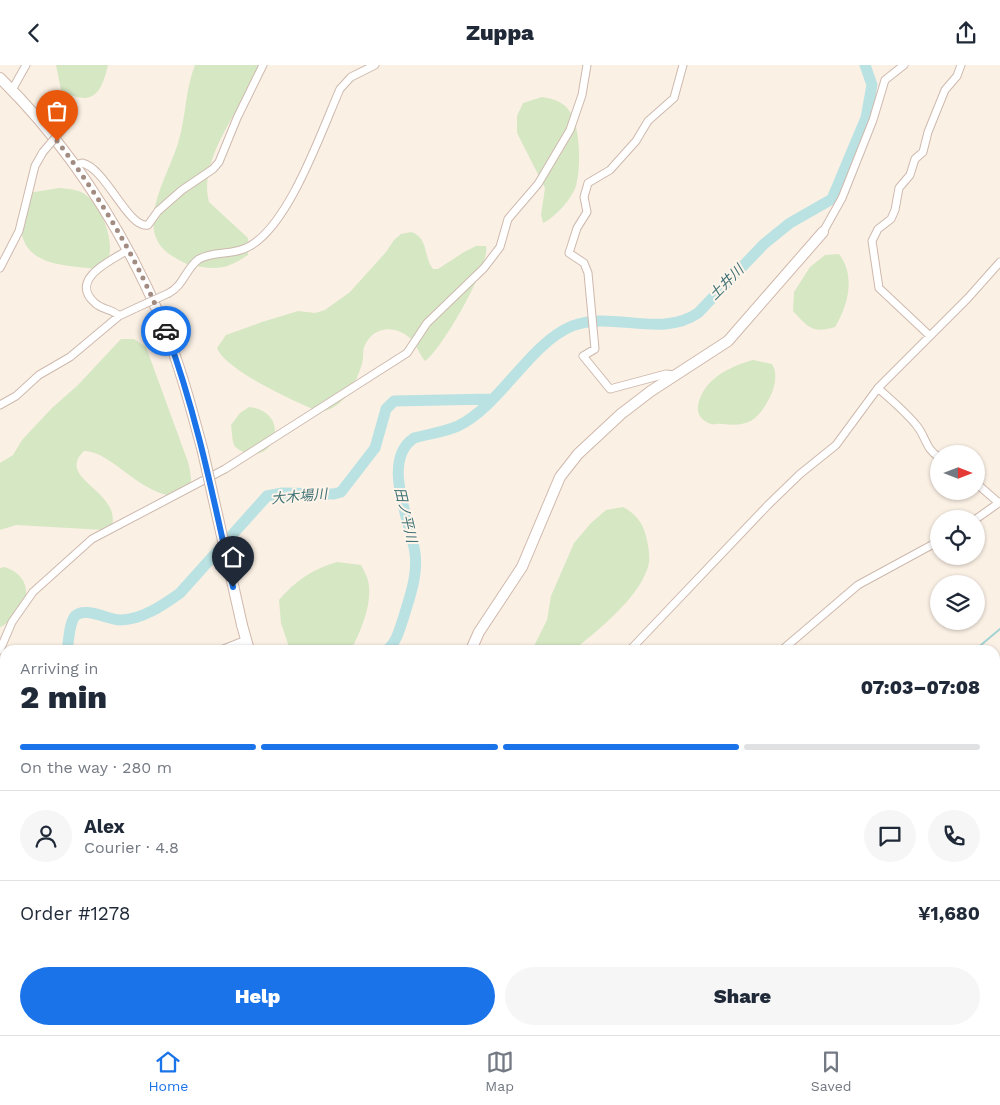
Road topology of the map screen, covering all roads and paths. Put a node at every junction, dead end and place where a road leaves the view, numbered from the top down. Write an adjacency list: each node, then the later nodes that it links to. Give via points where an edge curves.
1 (26, 65): 9 (street)
2 (263, 65): 11 (street, via 219,161 158,211 148,225 136,222 94,167 82,163)
3 (375, 65): 16 (street, bridge, via 351,77 340,89 296,188 265,234 243,250 214,254 196,261 178,288)
4 (587, 65): 26 (street, via 582,95 570,130 538,184 508,219 500,247 484,268 427,323 407,353 225,469 92,539 33,592 12,622)
5 (682, 65): 18 (street, via 674,99 648,121 636,141 610,170 591,180 585,190 587,212 577,228 569,253 587,268 595,349 582,356 610,389 666,374)
6 (904, 65): 12 (street, via 885,81 842,198)
7 (961, 65): 17 (street, via 946,90 923,152 915,159 910,175 899,188 896,210 891,219 878,229 872,241 879,288)
8 (0, 78): 9 (street)
9 (12, 90): 11 (street)
10 (66, 125): 15 (street, bridge, via 35,165 19,231)
11 (75, 165): 13 (street)
12 (823, 232): 18 (street, via 728,341)
13 (128, 250): 16 (street, via 94,270 88,283 90,297 95,303); 27 (street, bridge, via 175,355 203,452)
14 (1000, 261): 17 (street)
15 (0, 268)
16 (119, 315): 20 (street, via 70,357 39,375 16,396)
17 (930, 336): 19 (street)
18 (675, 375): 28 (street, via 621,414 568,465 522,567)
19 (878, 388): 21 (street, via 916,425); 29 (street, via 836,445 768,505)
20 (0, 405)
21 (930, 450)
22 (985, 490): 23 (street)
23 (1000, 503): 24 (street)
24 (985, 513)
25 (930, 546): 30 (street, via 858,585)
26 (2, 645)
27 (248, 645)
28 (473, 645)
29 (635, 645)
30 (788, 645)

